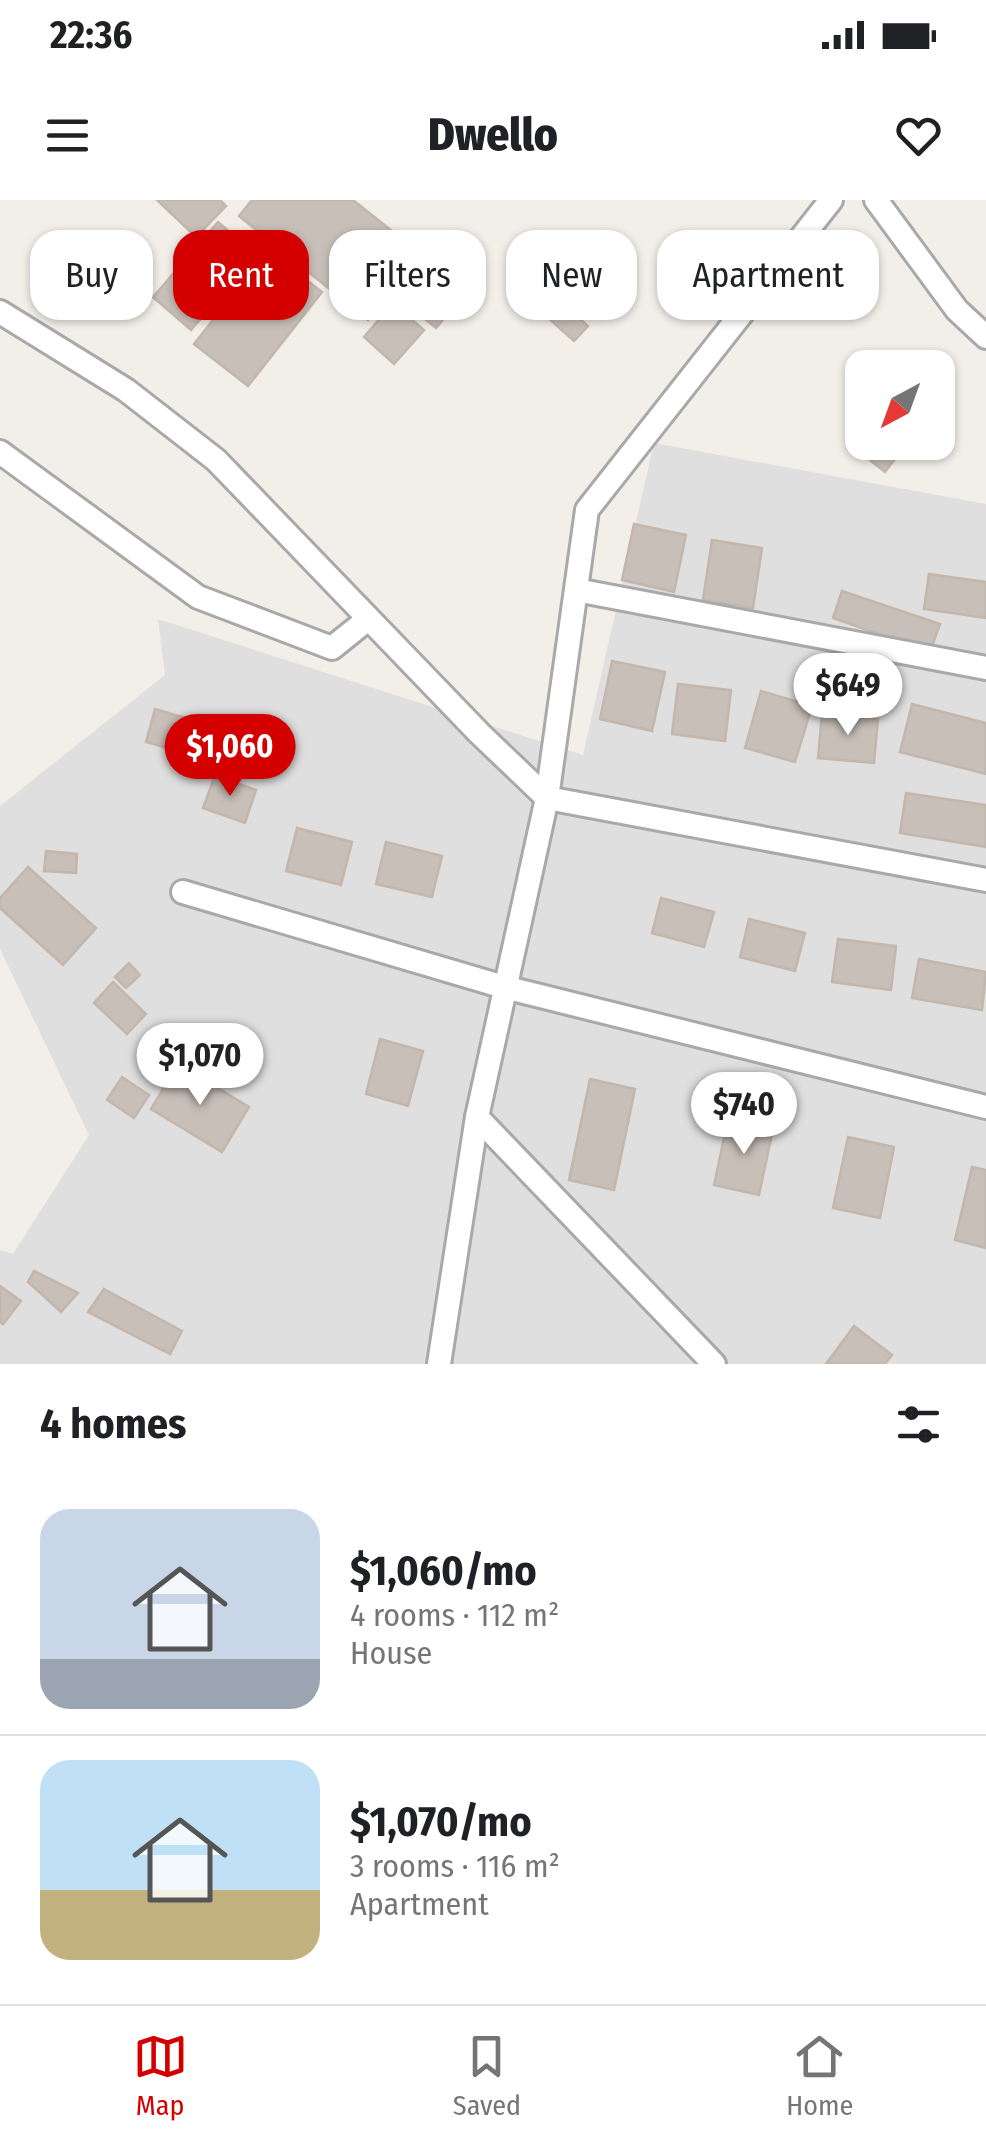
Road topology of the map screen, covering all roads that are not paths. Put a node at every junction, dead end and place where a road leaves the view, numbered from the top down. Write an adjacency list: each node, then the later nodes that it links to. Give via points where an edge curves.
1 (831, 200): 6 (street, via 587,510)
2 (876, 200): 4 (street, via 956,310)
3 (0, 312): 7 (street, via 126,390 216,460)
4 (986, 337)
5 (0, 452): 7 (street, via 198,597 332,648)
6 (576, 590): 8 (street); 9 (street)
7 (368, 619): 9 (street)
8 (986, 668)
9 (548, 798): 10 (street); 12 (street)
10 (986, 880)
11 (182, 892): 12 (street)
12 (504, 987): 13 (street); 14 (street)
13 (986, 1107)
14 (477, 1117): 15 (street); 16 (street)
15 (439, 1364)
16 (714, 1364)

